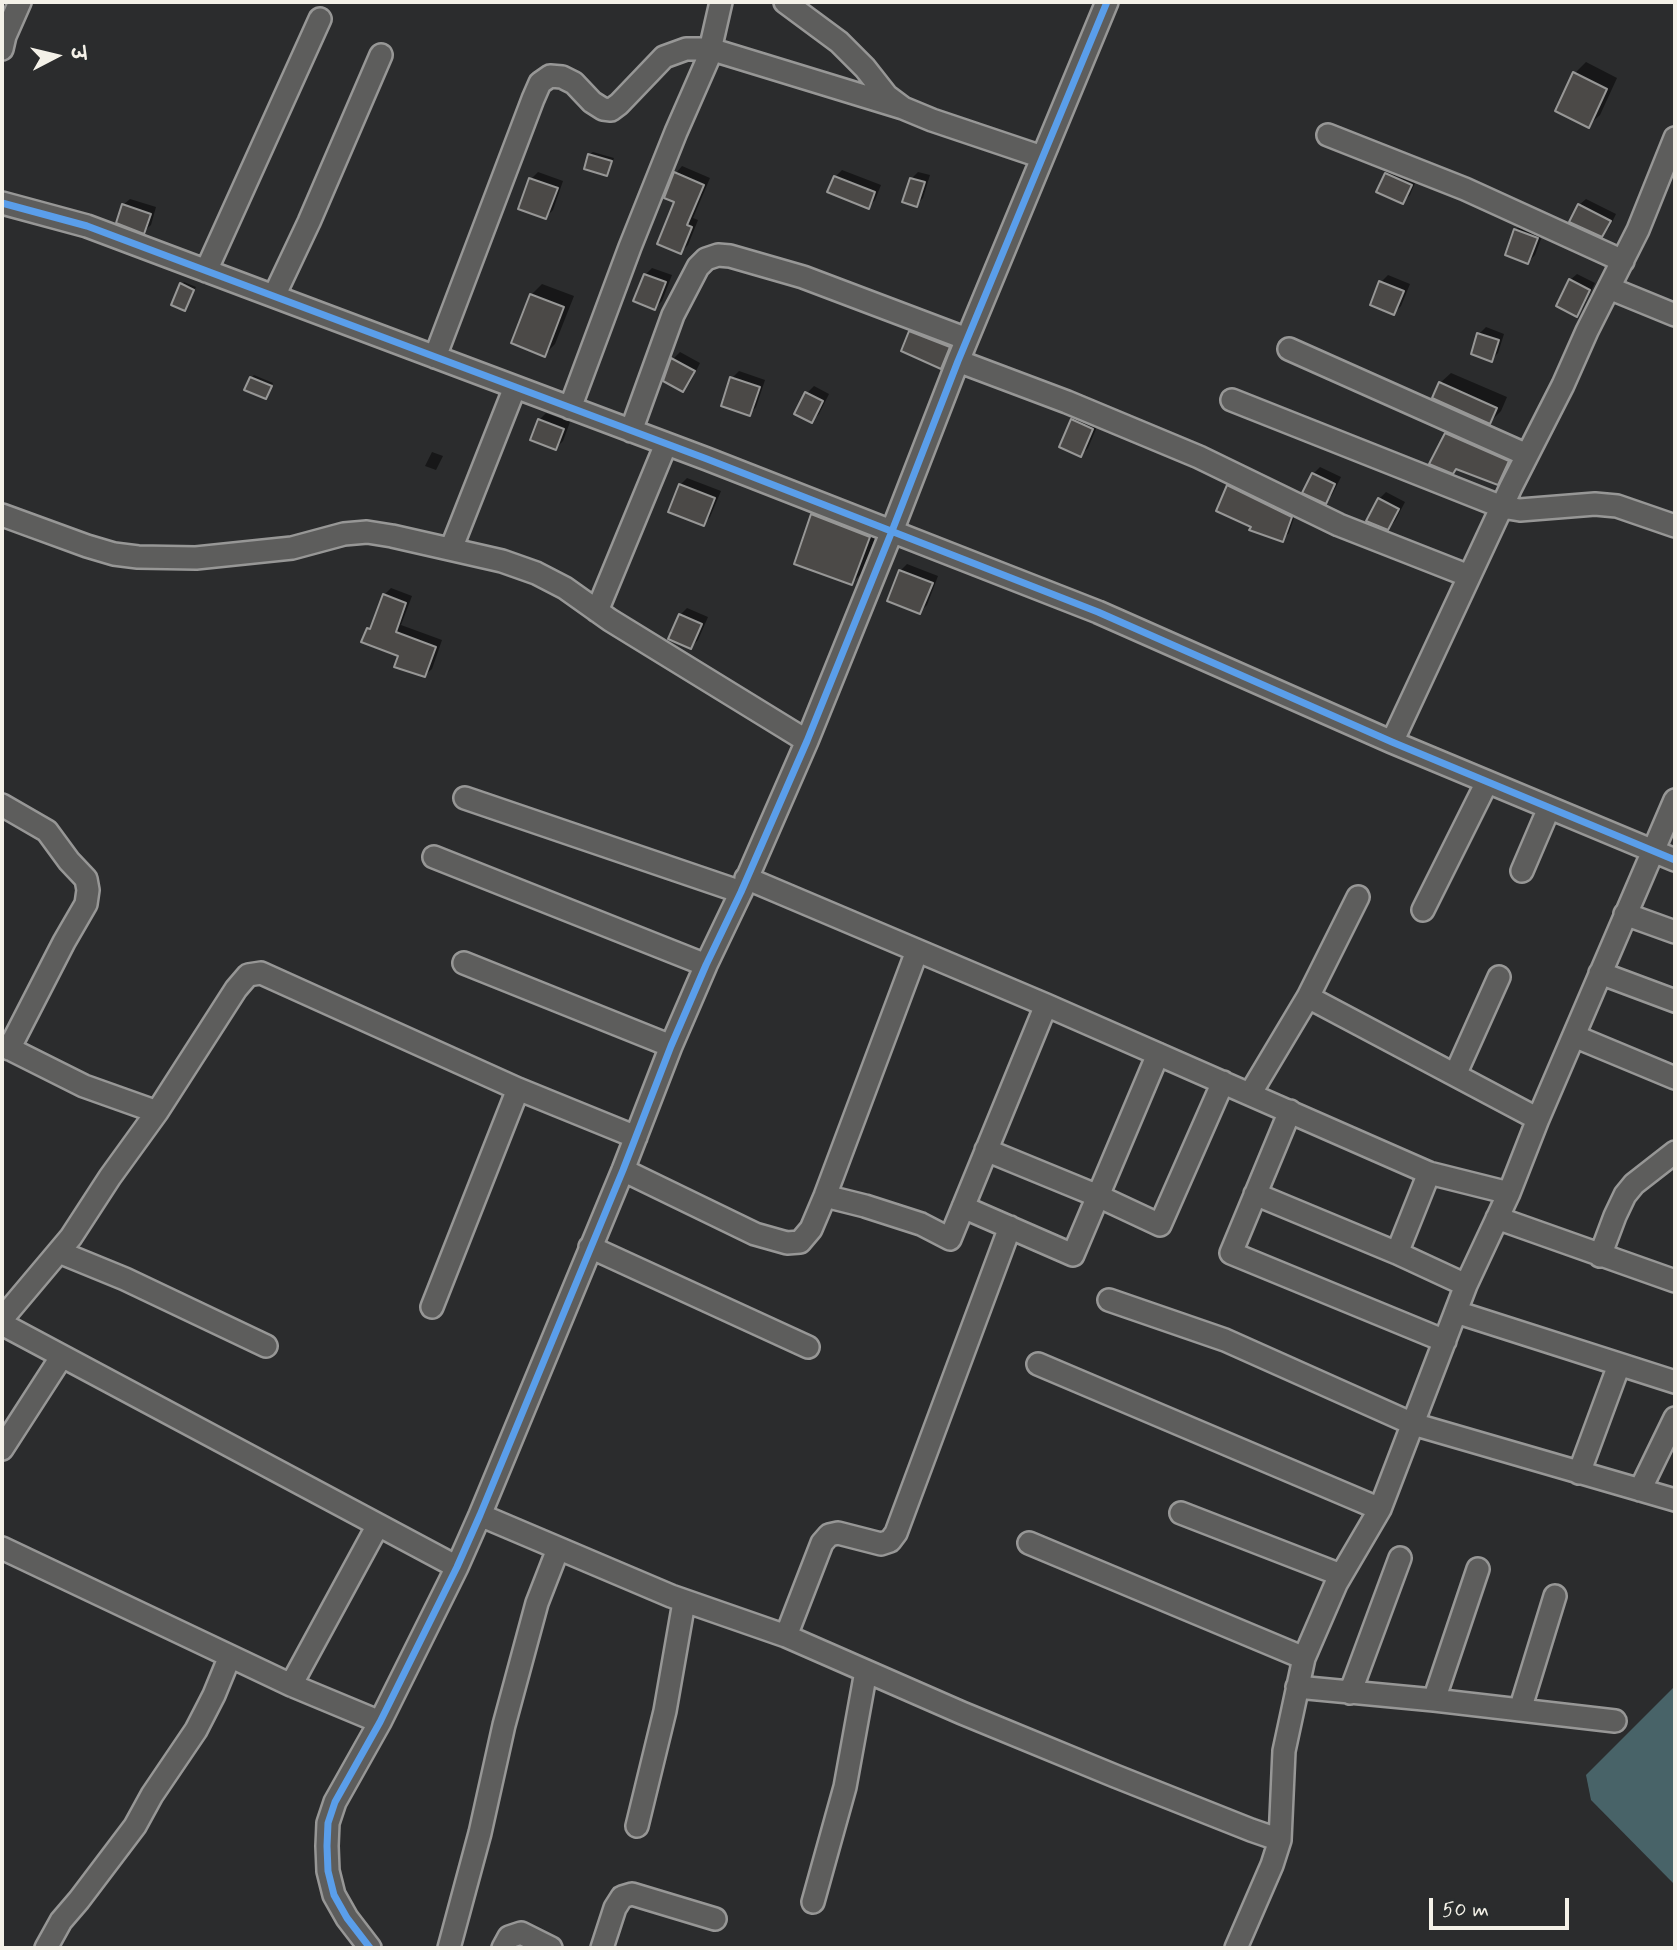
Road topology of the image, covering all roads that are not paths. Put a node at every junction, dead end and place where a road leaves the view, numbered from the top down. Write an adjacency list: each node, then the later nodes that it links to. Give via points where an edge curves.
1 (20, 2): 6 (street)
2 (721, 2): 7 (street)
3 (785, 2): 9 (street, via 839,42)
4 (1107, 2): 12 (street)
5 (320, 19): 15 (street)
6 (2, 49)
7 (710, 49): 9 (street); 21 (street, via 686,49 664,57 611,110 592,102 562,77 550,76 540,83); 25 (street, via 629,247)
8 (381, 55): 17 (street)
9 (903, 108): 12 (street)
10 (1328, 135): 14 (street, via 1465,189)
11 (1675, 138): 14 (street)
12 (1042, 157): 19 (street)
13 (2, 203): 15 (street, via 87,226)
14 (1623, 261): 16 (street)
15 (206, 271): 17 (street)
16 (1609, 288): 18 (street); 28 (street)
17 (274, 296): 21 (street)
18 (1675, 314)
19 (967, 339): 22 (street); 26 (street, via 803,276 718,255 698,267 673,315)
20 (1289, 349): 28 (street)
21 (435, 357): 23 (street)
22 (958, 361): 32 (street); 34 (street, via 1199,457 1339,526)
23 (515, 387): 25 (street); 33 (street)
24 (1232, 400): 29 (street)
25 (570, 408): 26 (street)
26 (631, 431): 27 (street)
27 (666, 444): 32 (street); 35 (street)
28 (1527, 456): 29 (street)
29 (1502, 507): 31 (street, via 1618,506); 34 (street)
30 (2, 515): 33 (street, via 96,549 138,557 196,558 292,548 367,532)
31 (1675, 526)
32 (892, 531): 36 (street); 37 (street, via 1098,612)
33 (451, 550): 35 (street, via 537,573)
34 (1469, 576): 37 (street)
35 (597, 611): 36 (street)
36 (807, 741): 47 (street)
37 (1392, 742): 38 (street)
38 (1487, 782): 42 (street); 49 (street)
39 (465, 798): 47 (street)
40 (1675, 800): 43 (street)
41 (2, 805): 62 (street, via 47,831 86,879 88,890 86,904)
42 (1549, 808): 43 (street); 46 (street)
43 (1651, 852): 45 (street); 50 (street)
44 (434, 857): 54 (street)
45 (1675, 860)
46 (1522, 871)
47 (743, 885): 52 (street); 54 (street)
48 (1358, 897): 57 (street)
49 (1423, 910)
50 (1625, 914): 51 (street); 55 (street)
51 (1675, 932)
52 (917, 951): 59 (street); 79 (street)
53 (464, 963): 61 (street)
54 (705, 965): 61 (street)
55 (1600, 973): 58 (street); 60 (street)
56 (1499, 977): 64 (street)
57 (1308, 997): 64 (street); 68 (street)
58 (1675, 1000)
59 (1046, 1005): 63 (street); 73 (street)
60 (1574, 1035): 65 (street); 71 (street)
61 (671, 1046): 72 (street)
62 (6, 1047): 70 (street, via 84,1086)
63 (1158, 1054): 66 (street); 80 (street)
64 (1455, 1075): 71 (street)
65 (1675, 1078)
66 (1223, 1082): 68 (street); 80 (street, via 1160,1225)
67 (518, 1089): 70 (street, via 261,973 248,975 236,989); 72 (street); 91 (street)
68 (1250, 1094): 69 (street)
69 (1290, 1111): 76 (street); 78 (street)
70 (157, 1112): 85 (street)
71 (1538, 1119): 77 (street)
72 (636, 1137): 75 (street)
73 (986, 1150): 80 (street); 81 (street)
74 (1675, 1152): 87 (street, via 1625,1195)
75 (624, 1170): 79 (street, via 755,1234 788,1242 800,1242); 84 (street)
76 (1430, 1172): 77 (street); 86 (street)
77 (1509, 1193): 82 (street)
78 (1255, 1194): 86 (street); 94 (street, via 1231,1253)
79 (825, 1196): 81 (street, via 921,1224 950,1239)
80 (1098, 1196): 83 (street, via 1073,1255)
81 (963, 1207): 83 (street)
82 (1497, 1218): 87 (street); 89 (street)
83 (1010, 1227): 120 (street, via 896,1533 881,1544 838,1533 829,1535)
84 (590, 1247): 96 (street); 109 (street)
85 (59, 1252): 93 (street); 95 (street)
86 (1397, 1253): 89 (street)
87 (1600, 1256): 88 (street)
88 (1675, 1281)
89 (1465, 1285): 92 (street)
90 (1109, 1300): 102 (street, via 1225,1340)
91 (432, 1307)
92 (1456, 1312): 94 (street); 99 (street)
93 (2, 1321): 97 (street)
94 (1445, 1341): 102 (street)
95 (266, 1346)
96 (808, 1347)
97 (62, 1356): 103 (street); 110 (street)
98 (1038, 1364): 107 (street)
99 (1619, 1365): 100 (street); 104 (street)
100 (1675, 1382)
101 (1675, 1418): 105 (street)
102 (1413, 1424): 104 (street); 107 (street)
103 (2, 1449)
104 (1579, 1473): 105 (street)
105 (1640, 1490): 106 (street)
106 (1675, 1500)
107 (1380, 1509): 117 (street)
108 (1181, 1513): 117 (street)
109 (480, 1515): 113 (street); 115 (street)
110 (379, 1525): 115 (street); 124 (street)
111 (1029, 1543): 122 (street)
112 (2, 1548): 121 (street)
113 (558, 1549): 119 (street); 137 (street, via 537,1603)
114 (1401, 1558): 126 (street)
115 (457, 1567): 130 (street)
116 (1478, 1569): 127 (street)
117 (1341, 1575): 122 (street)
118 (1555, 1596): 128 (street)
119 (684, 1602): 120 (street); 131 (street, via 665,1711)
120 (786, 1636): 123 (street)
121 (230, 1656): 124 (street); 135 (street, via 196,1730 135,1826 61,1921)
122 (1304, 1658): 125 (street)
123 (866, 1671): 132 (street); 133 (street, via 845,1787)
124 (291, 1685): 130 (street)
125 (1297, 1687): 126 (street); 132 (street, via 1284,1751)
126 (1350, 1693): 127 (street)
127 (1434, 1700): 128 (street)
128 (1520, 1710): 129 (street)
129 (1615, 1721)
130 (380, 1722): 136 (street, via 328,1823 328,1871 334,1895)
131 (637, 1826)
132 (1280, 1840): 141 (street)
133 (813, 1902)
134 (715, 1919): 140 (street, via 632,1894 622,1897 615,1908)
135 (46, 1948)
136 (370, 1948)
137 (449, 1948)
138 (503, 1948): 139 (street, via 509,1937 522,1933)
139 (551, 1948)
140 (602, 1948)
141 (1236, 1948)

